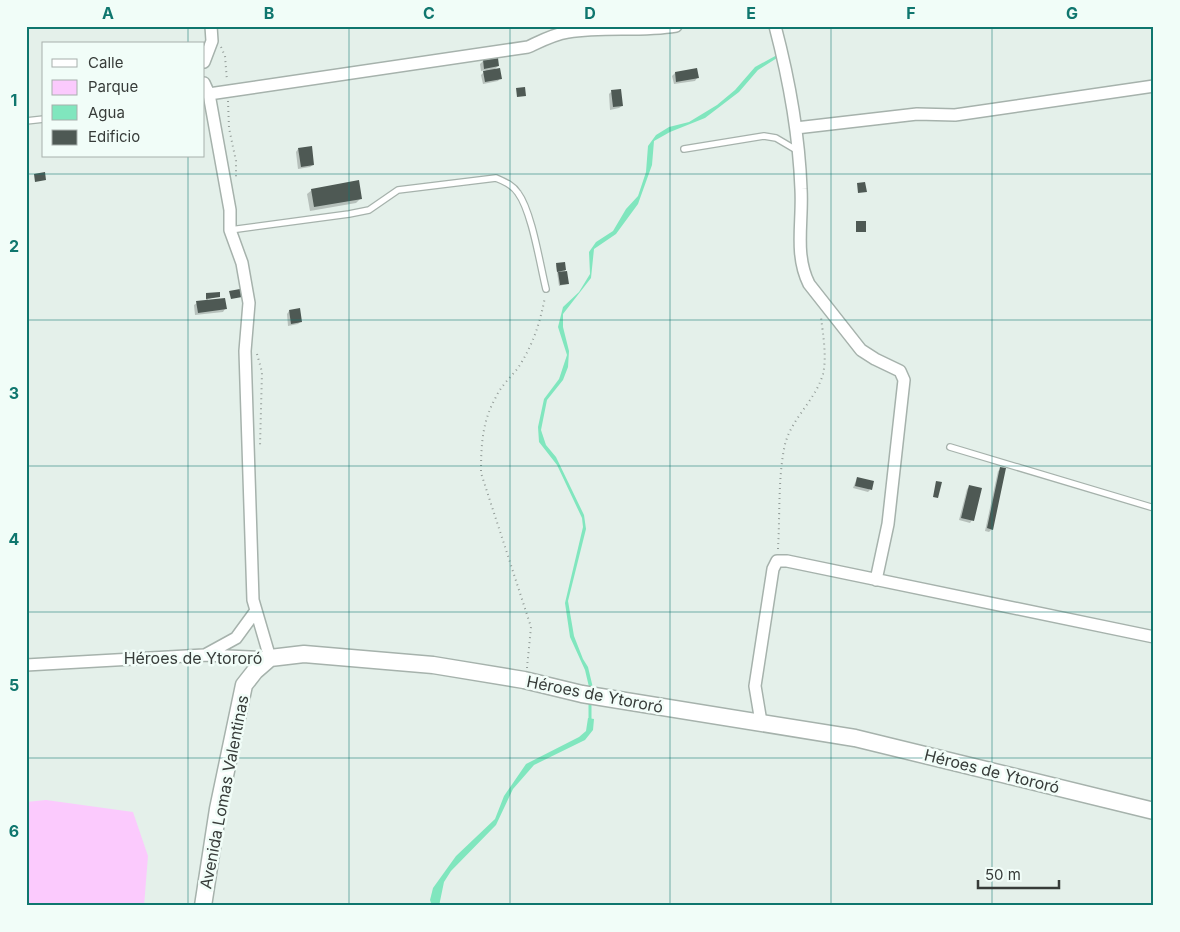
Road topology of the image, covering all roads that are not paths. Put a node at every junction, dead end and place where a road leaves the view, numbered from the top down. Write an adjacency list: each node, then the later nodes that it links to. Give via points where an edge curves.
1 (676, 26): 6 (street, via 565,32 528,47 228,92)
2 (775, 26): 9 (street)
3 (212, 30): 4 (street)
4 (205, 58)
5 (1154, 86): 9 (street, via 955,115 917,114)
6 (205, 91): 12 (street, via 230,210)
7 (42, 119): 8 (lane)
8 (26, 121)
9 (796, 128): 11 (street)
10 (684, 148): 11 (lane, via 764,136 776,138)
11 (798, 151): 16 (street, via 800,258 809,284 861,350 900,371 904,380 888,524)
12 (230, 230): 13 (lane, via 370,210 398,190 496,178 518,193 525,208); 17 (street, via 242,263 249,303 245,351)
13 (546, 289)
14 (950, 447): 15 (lane)
15 (1154, 508)
16 (876, 580): 18 (street); 22 (street, via 777,561 773,568 755,686)
17 (254, 612): 19 (street, via 236,638); 20 (street)
18 (1154, 637)
19 (204, 655): 20 (street, Héroes de Ytororó); 21 (street, Héroes de Ytororó)
20 (270, 658): 22 (main road, Héroes de Ytororó, via 304,654 433,665 524,680 602,698); 24 (main road, Avenida Lomas Valentinas, via 244,685 218,809)
21 (26, 665)
22 (761, 722): 23 (main road, Héroes de Ytororó, via 855,738)
23 (1154, 811)
24 (203, 906)

